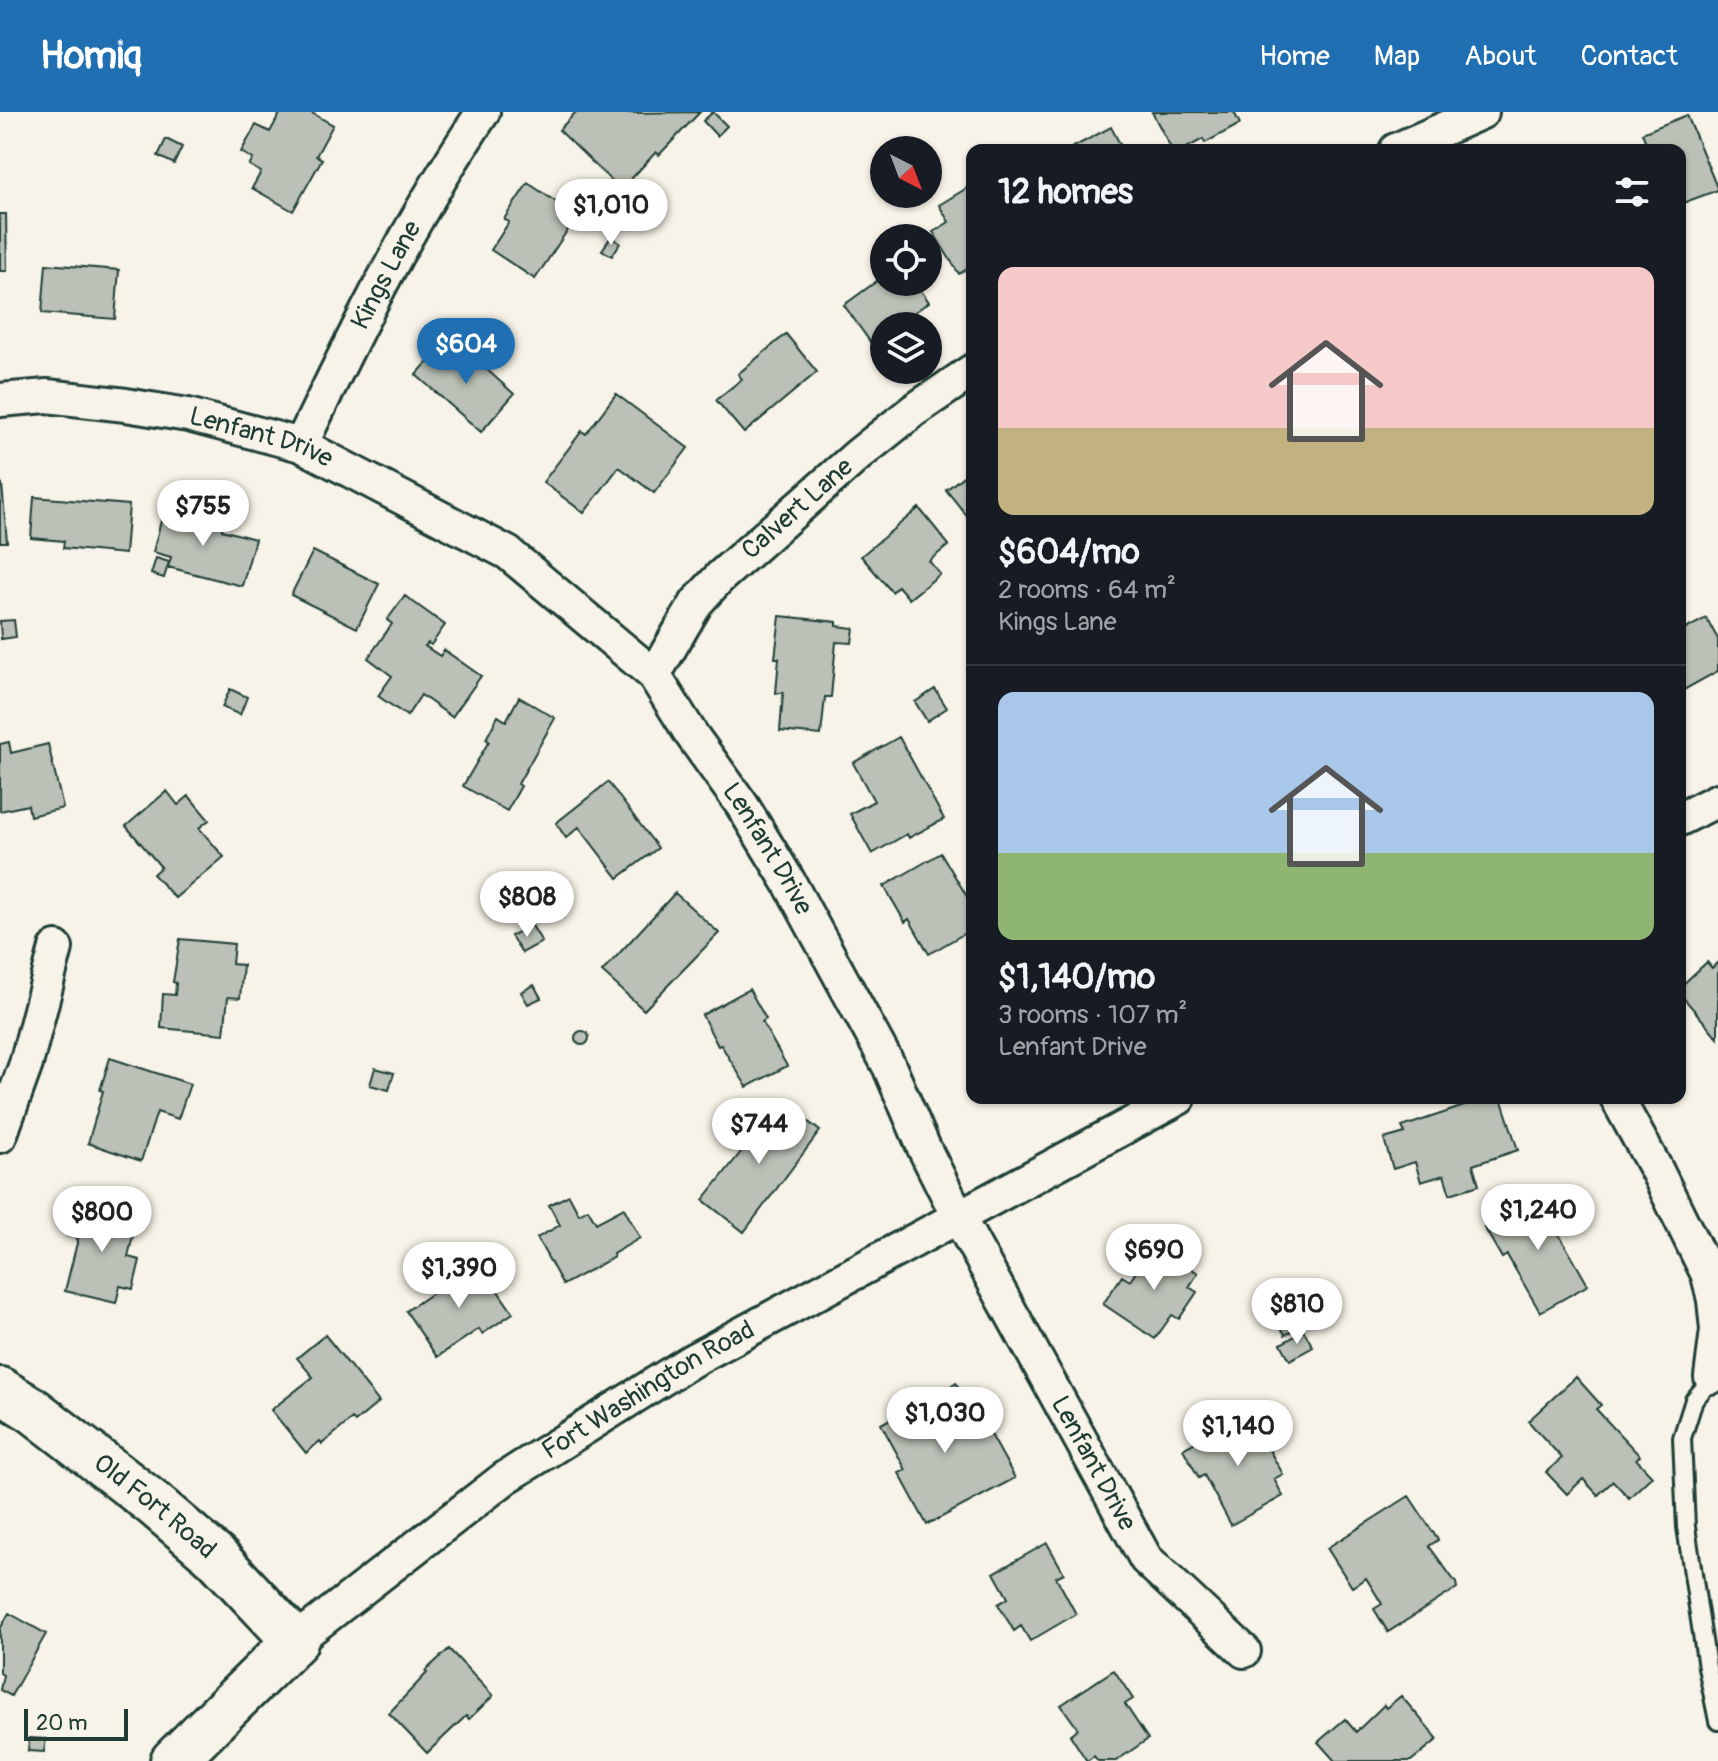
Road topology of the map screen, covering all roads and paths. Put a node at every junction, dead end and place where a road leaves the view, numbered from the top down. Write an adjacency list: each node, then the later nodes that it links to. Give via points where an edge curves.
1 (483, 112): 6 (street, Kings Lane, via 419,212)
2 (1482, 112): 3 (street)
3 (1410, 144)
4 (966, 375): 7 (street, Calvert Lane, via 858,455 720,577 697,602)
5 (0, 400): 6 (street, Lenfant Drive, via 47,396 126,405 188,415)
6 (301, 445): 7 (street, Lenfant Drive, via 508,553)
7 (654, 675): 14 (street, Lenfant Drive, via 789,882 889,1066)
8 (1718, 800): 9 (street)
9 (1686, 816)
10 (56, 948): 13 (street, via 26,1064)
11 (1168, 1104): 14 (street, Fort Washington Road)
12 (1620, 1104): 15 (street, via 1708,1275 1717,1330)
13 (0, 1136)
14 (959, 1218): 17 (street, Fort Washington Road, via 691,1361 505,1478); 18 (street, Lenfant Drive, via 1146,1559)
15 (1714, 1375): 19 (lane, via 1694,1400 1682,1438 1686,1527)
16 (0, 1390): 17 (main road, Old Fort Road, via 34,1411 216,1557)
17 (295, 1641): 20 (main road, Fort Washington Road)
18 (1244, 1651)
19 (1718, 1721)
20 (173, 1761)

